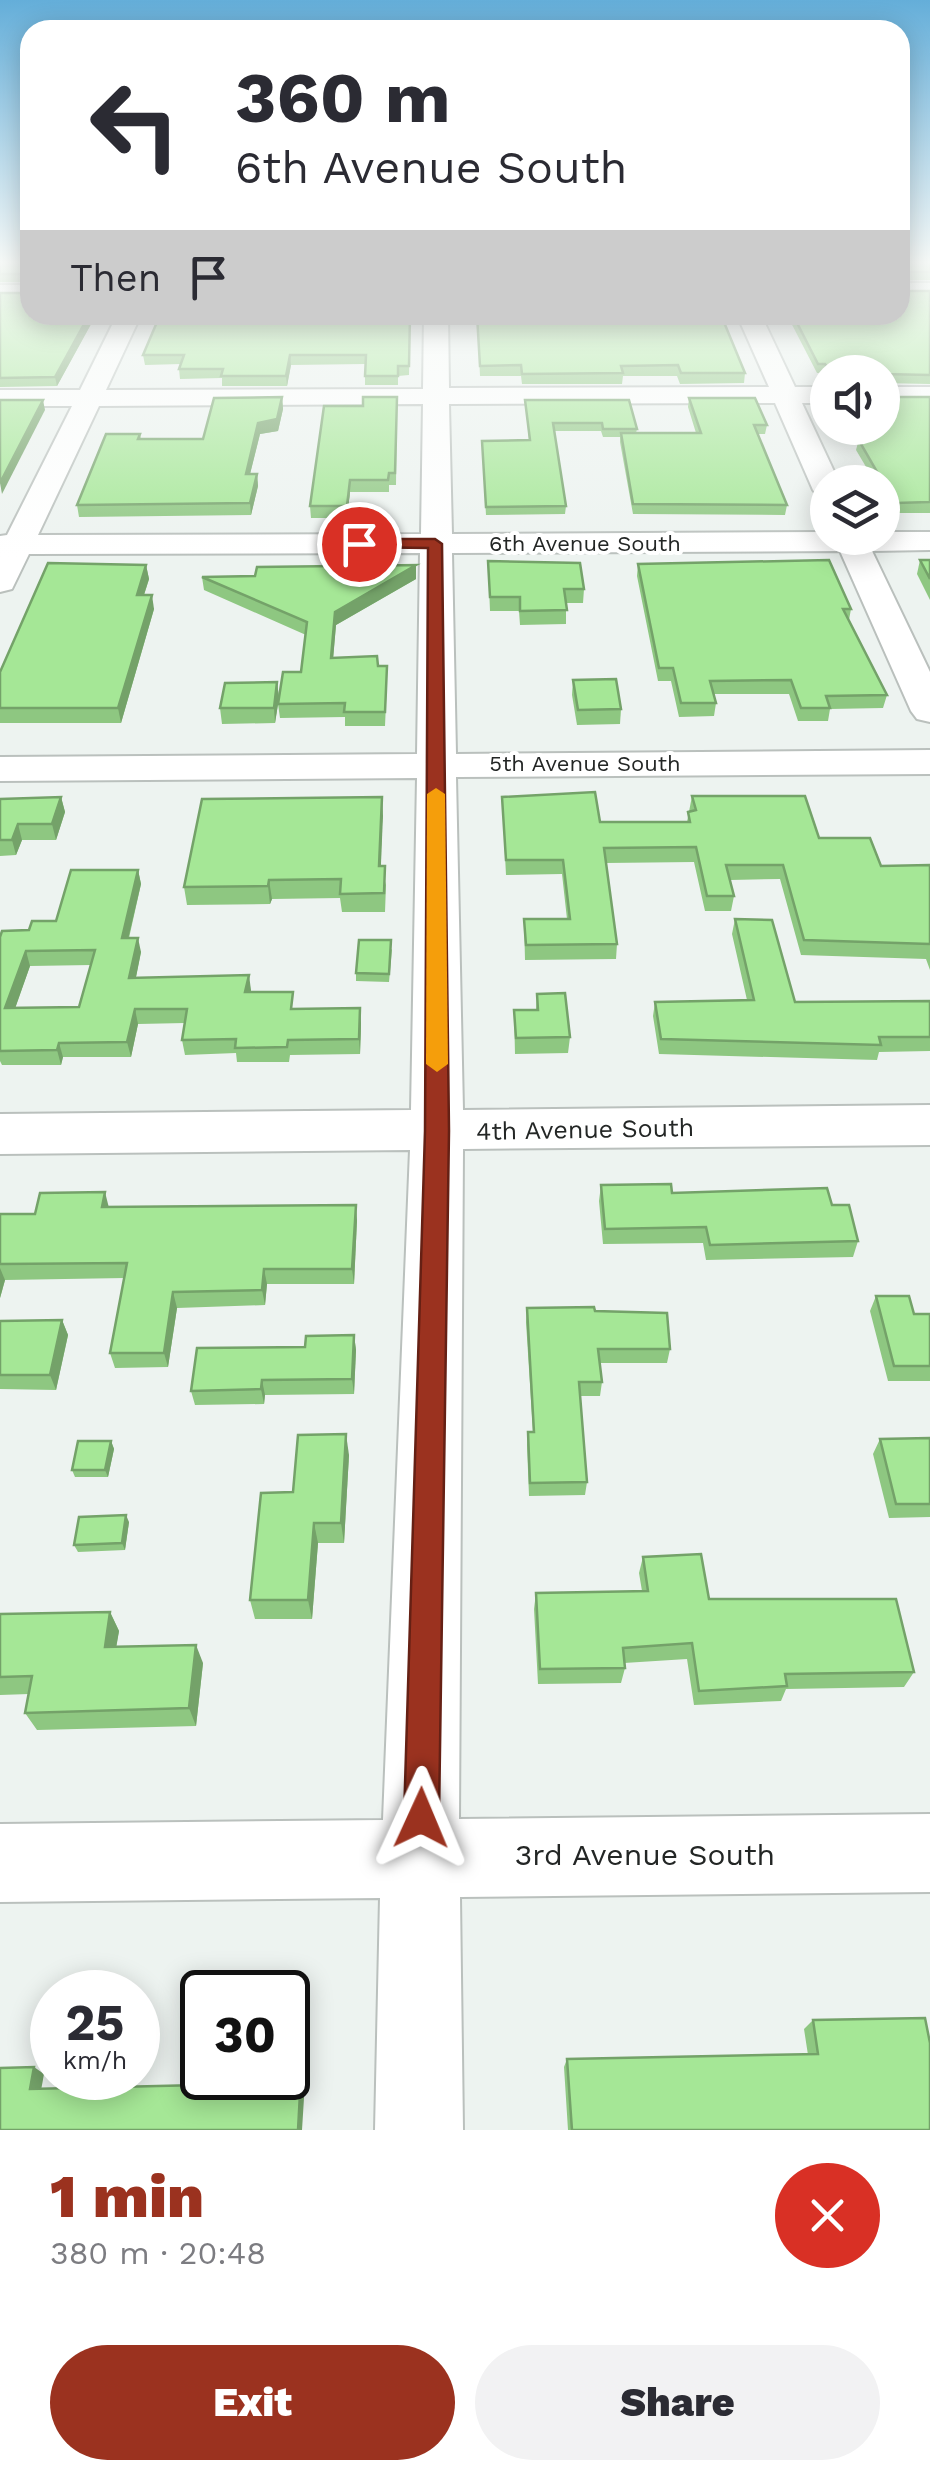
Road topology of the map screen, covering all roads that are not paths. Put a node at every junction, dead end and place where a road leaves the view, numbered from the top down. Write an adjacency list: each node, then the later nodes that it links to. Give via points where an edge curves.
1 (107, 359): 10 (street)
2 (437, 359): 8 (street)
3 (770, 359): 5 (street)
4 (930, 394): 7 (street)
5 (786, 395): 6 (street); 8 (street); 11 (street)
6 (810, 395)
7 (900, 395)
8 (438, 397): 10 (street); 15 (street)
9 (0, 398): 10 (street)
10 (88, 398): 16 (street)
11 (817, 465)
12 (810, 540): 15 (street, 6th Avenue South)
13 (900, 541): 14 (street, 6th Avenue South)
14 (930, 542)
15 (435, 544): 16 (street, 6th Avenue South); 21 (street)
16 (9, 545): 18 (street)
17 (858, 555): 19 (street)
18 (0, 582)
19 (930, 711)
20 (930, 762): 21 (street, 5th Avenue South)
21 (436, 764): 22 (street, 5th Avenue South); 24 (street)
22 (0, 769)
23 (930, 1125): 24 (street, 4th Avenue South)
24 (437, 1131): 25 (street, 4th Avenue South); 27 (street)
25 (0, 1134)
26 (930, 1853): 27 (street, 3rd Avenue South)
27 (420, 1857): 28 (street, 3rd Avenue South); 29 (street)
28 (0, 1863)
29 (419, 2130)

